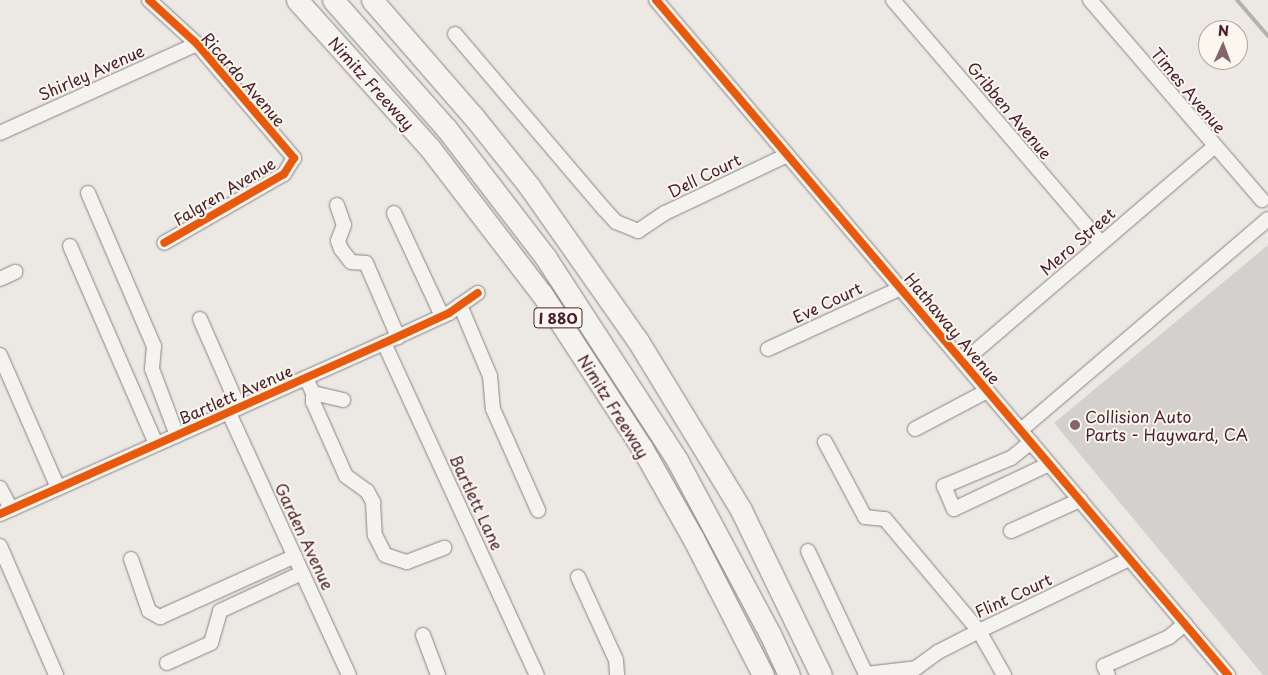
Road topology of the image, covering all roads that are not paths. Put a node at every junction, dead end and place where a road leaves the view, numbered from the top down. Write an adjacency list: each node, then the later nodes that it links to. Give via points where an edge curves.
1 (149, 0): 9 (street, Ricardo Avenue)
2 (297, 0): 70 (highway, Nimitz Freeway / I 880, via 429,147 542,294 642,448 693,538)
3 (333, 0): 71 (highway, I 880, via 446,128 546,258 677,460)
4 (372, 0): 72 (highway, via 529,186 638,341 740,510)
5 (893, 0): 20 (street, Gribben Avenue)
6 (1090, 0): 11 (street, Times Avenue)
7 (657, 1): 12 (street, Hathaway Avenue)
8 (455, 34): 12 (street, Dell Court, via 616,222 638,230 665,213)
9 (197, 44): 10 (street, Shirley Avenue); 13 (street, Ricardo Avenue)
10 (0, 133)
11 (1214, 147): 15 (street, Times Avenue); 20 (street, Mero Street)
12 (787, 155): 24 (street, Hathaway Avenue)
13 (294, 158): 19 (street, Falgren Avenue, via 284,174)
14 (88, 193): 41 (street, via 154,346 152,369)
15 (1262, 200)
16 (337, 205): 29 (street, via 344,225 338,241 341,250 351,262 366,263)
17 (394, 213): 27 (street)
18 (1268, 219): 40 (street)
19 (164, 243)
20 (1101, 244): 33 (street, Mero Street)
21 (70, 246): 44 (street)
22 (15, 272): 23 (street)
23 (0, 279)
24 (901, 288): 31 (street, Eve Court); 33 (street, Hathaway Avenue)
25 (478, 293): 26 (street, Bartlett Avenue)
26 (460, 305): 27 (street, Bartlett Avenue); 49 (street, via 490,376 493,409)
27 (442, 316): 29 (street, Bartlett Avenue)
28 (200, 319): 38 (street, Garden Avenue)
29 (398, 337): 30 (street, Bartlett Avenue)
30 (384, 343): 34 (street, Bartlett Avenue); 68 (street, Bartlett Lane)
31 (768, 349)
32 (0, 355): 47 (street)
33 (963, 362): 35 (street, Hathaway Avenue)
34 (306, 378): 36 (street); 38 (street, Bartlett Avenue)
35 (988, 391): 39 (street); 40 (street, Hathaway Avenue)
36 (313, 393): 37 (street); 53 (street, via 313,402 346,476 367,491 373,502 375,535 385,555 408,562)
37 (343, 400)
38 (234, 410): 41 (street, Bartlett Avenue); 55 (street, Garden Avenue)
39 (915, 429)
40 (1020, 430): 43 (street, Hathaway Avenue)
41 (177, 435): 44 (street, Bartlett Avenue)
42 (825, 442): 61 (street, via 865,517 885,518)
43 (1031, 442): 45 (street, Hathaway Avenue); 45 (street, via 1011,458 944,486 954,509)
44 (156, 444): 47 (street, Bartlett Avenue)
45 (1049, 464): 48 (street, Hathaway Avenue)
46 (0, 488): 50 (street)
47 (58, 488): 50 (street, Bartlett Avenue)
48 (1080, 500): 51 (street); 57 (street, Hathaway Avenue)
49 (538, 510)
50 (5, 512)
51 (1011, 531)
52 (0, 546): 65 (street)
53 (444, 548)
54 (808, 550): 64 (street, via 866,674)
55 (295, 556): 56 (street, via 160,617 149,611); 58 (street, Garden Avenue)
56 (131, 558)
57 (1129, 559): 60 (street, Hathaway Avenue); 61 (street, Flint Court)
58 (302, 573): 63 (street, via 220,611 212,643); 66 (street, Garden Avenue)
59 (578, 576): 69 (street, via 616,660)
60 (1185, 624): 74 (street, via 1169,636 1104,666); 75 (street, Hathaway Avenue)
61 (979, 631): 64 (street, Flint Court, via 938,652); 73 (street)
62 (423, 635): 67 (street)
63 (168, 663)
64 (914, 672)
65 (56, 675)
66 (349, 675)
67 (438, 675)
68 (537, 675)
69 (617, 675)
70 (763, 675)
71 (789, 675)
72 (821, 675)
73 (1004, 675)
74 (1108, 675)
75 (1228, 675)

